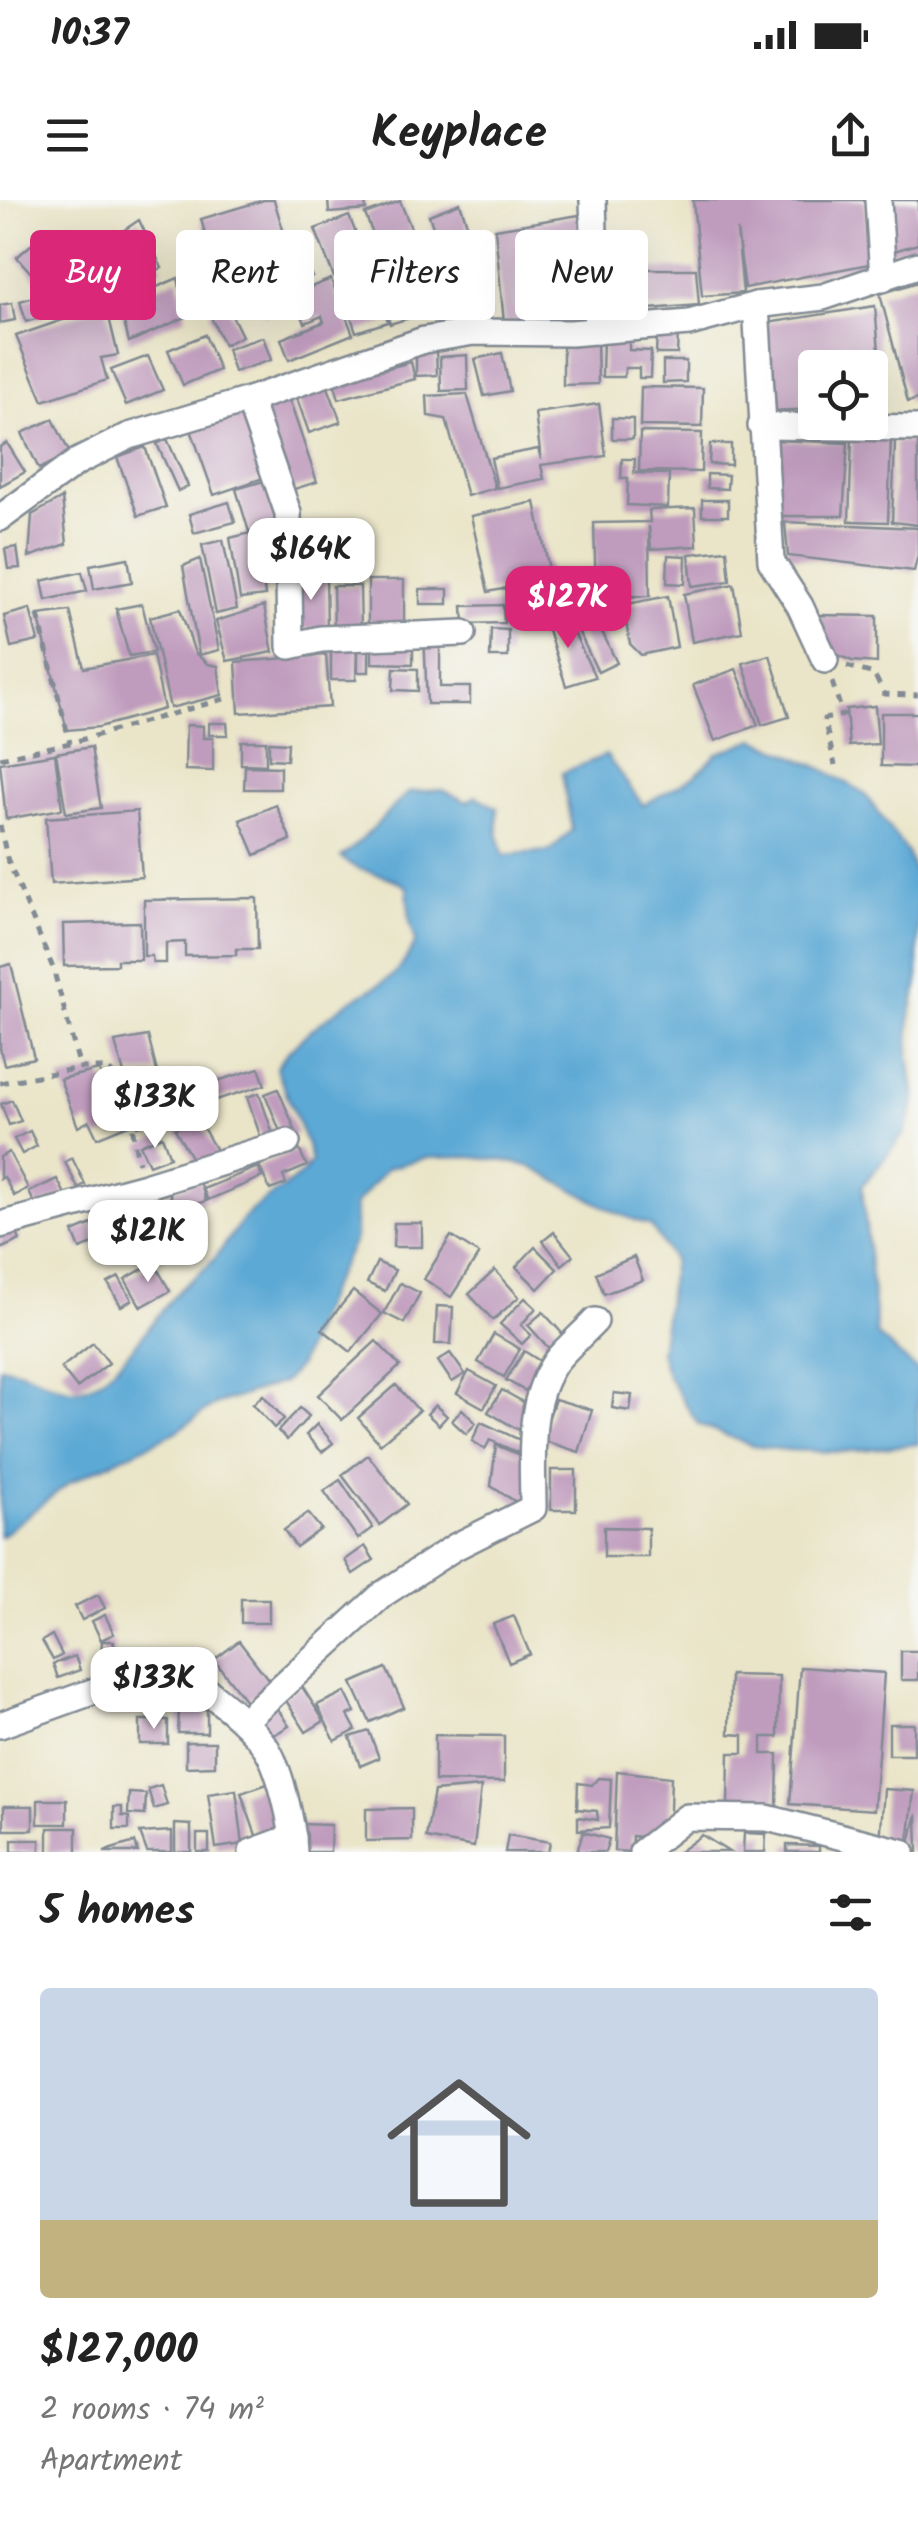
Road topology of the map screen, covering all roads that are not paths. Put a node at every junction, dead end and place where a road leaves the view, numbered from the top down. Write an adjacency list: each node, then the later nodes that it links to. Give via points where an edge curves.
1 (593, 200): 6 (street)
2 (878, 200): 4 (street)
3 (918, 265): 4 (street)
4 (882, 278): 5 (street, via 823,297)
5 (756, 305): 6 (street, via 689,324); 8 (street)
6 (598, 331): 7 (street, via 474,332 424,340)
7 (249, 400): 10 (street, via 129,436 77,462); 11 (street, via 288,513 290,646)
8 (761, 426): 9 (street); 12 (street, via 771,561)
9 (918, 428)
10 (0, 518)
11 (462, 633)
12 (825, 660)
13 (287, 1142): 14 (street)
14 (0, 1225)
15 (595, 1321): 16 (street, via 556,1361 539,1396 533,1508 455,1547 384,1594)
16 (244, 1722): 17 (street, via 195,1681 118,1684); 18 (street, via 268,1749)
17 (0, 1726)
18 (293, 1844): 19 (street)
19 (252, 1852)
20 (642, 1852): 21 (street, via 688,1817 767,1818)
21 (902, 1852)

